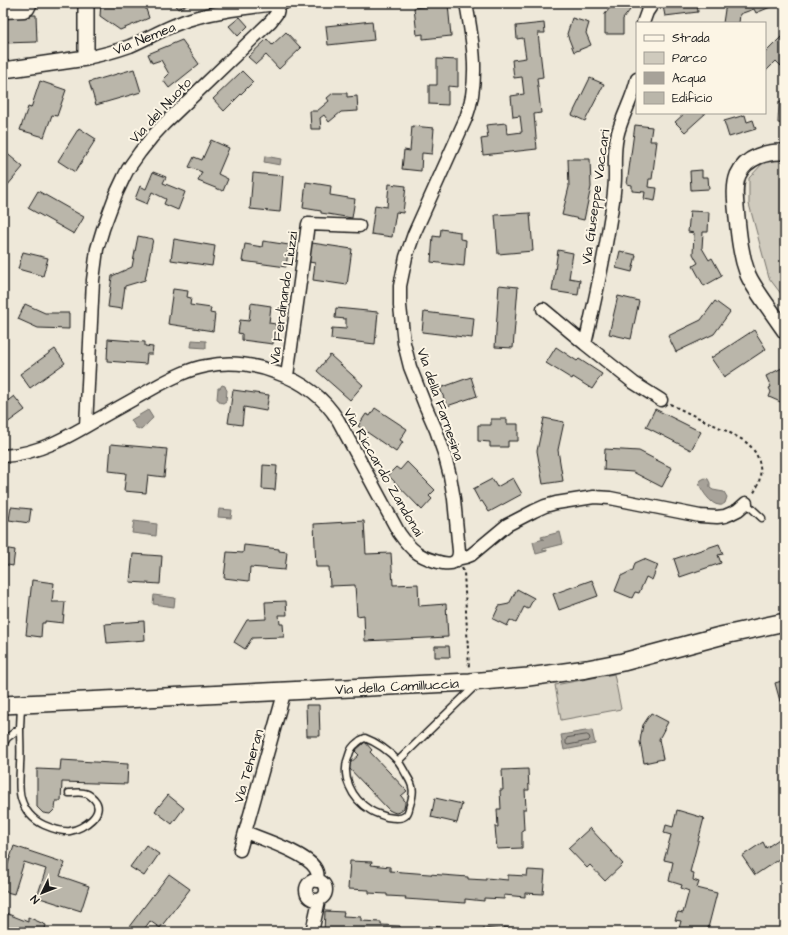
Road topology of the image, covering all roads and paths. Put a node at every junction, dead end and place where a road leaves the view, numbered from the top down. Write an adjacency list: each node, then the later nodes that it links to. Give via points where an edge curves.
1 (31, 3): 7 (street, via 24,11)
2 (86, 3): 9 (street)
3 (282, 3): 6 (street, Via Nemea); 19 (street, Via del Nuoto, via 271,21 152,137 128,169 116,194 102,229 94,263)
4 (466, 3): 23 (street, Via della Farnesina, via 475,70 472,100 414,234 400,286 402,331 407,355 436,430 450,476 459,551)
5 (652, 3): 8 (street)
6 (215, 8): 9 (street, Via Nemea, via 129,46)
7 (3, 12)
8 (643, 22)
9 (86, 58): 10 (street, Via Nemea)
10 (3, 70)
11 (636, 83): 16 (street, Via Giuseppe Vaccari, via 615,147 615,185)
12 (785, 152): 15 (street, via 767,153 746,164 738,176 736,185 741,254 748,276)
13 (359, 226): 17 (street, Via Ferdinando Liuzzi, via 308,224)
14 (543, 309): 16 (street)
15 (785, 331)
16 (585, 344): 18 (street, via 634,383)
17 (287, 376): 19 (street, Via Riccardo Zandonai, via 268,369 234,363 206,366 174,377); 23 (street, Via Riccardo Zandonai, via 319,396 334,414 399,533 410,547 425,558 440,562 450,564)
18 (662, 400): 21 (path, via 747,442 753,449 758,457 761,474 756,490)
19 (86, 426): 20 (street, Via Riccardo Zandonai, via 43,448)
20 (3, 456)
21 (746, 503): 22 (lane); 23 (street, via 732,513 718,517 700,516 610,498 594,497 556,503 512,522 471,555)
22 (762, 518)
23 (457, 558): 25 (path, via 464,572)
24 (785, 622): 25 (main road, Via della Camilluccia, via 587,670)
25 (474, 682): 26 (main road, Via della Camilluccia); 31 (lane)
26 (285, 690): 27 (main road, Via della Camilluccia); 33 (street, Via Teheran)
27 (21, 704): 28 (main road, Via della Camilluccia); 29 (lane)
28 (3, 705)
29 (20, 728): 30 (lane, via 7,738); 32 (lane, via 21,799 32,818 53,828 69,831 81,828 95,816 98,810 97,802 85,793)
30 (3, 745)
31 (398, 760): 31 (lane, via 378,744 365,738 356,743 350,751 345,771 353,795 370,810 392,818 405,816 413,793 413,787)
32 (69, 792)
33 (245, 832): 34 (street, Via Teheran); 35 (street, via 290,850 306,859 316,869 317,880 307,887 310,898 319,900)
34 (240, 850)
35 (312, 932)

